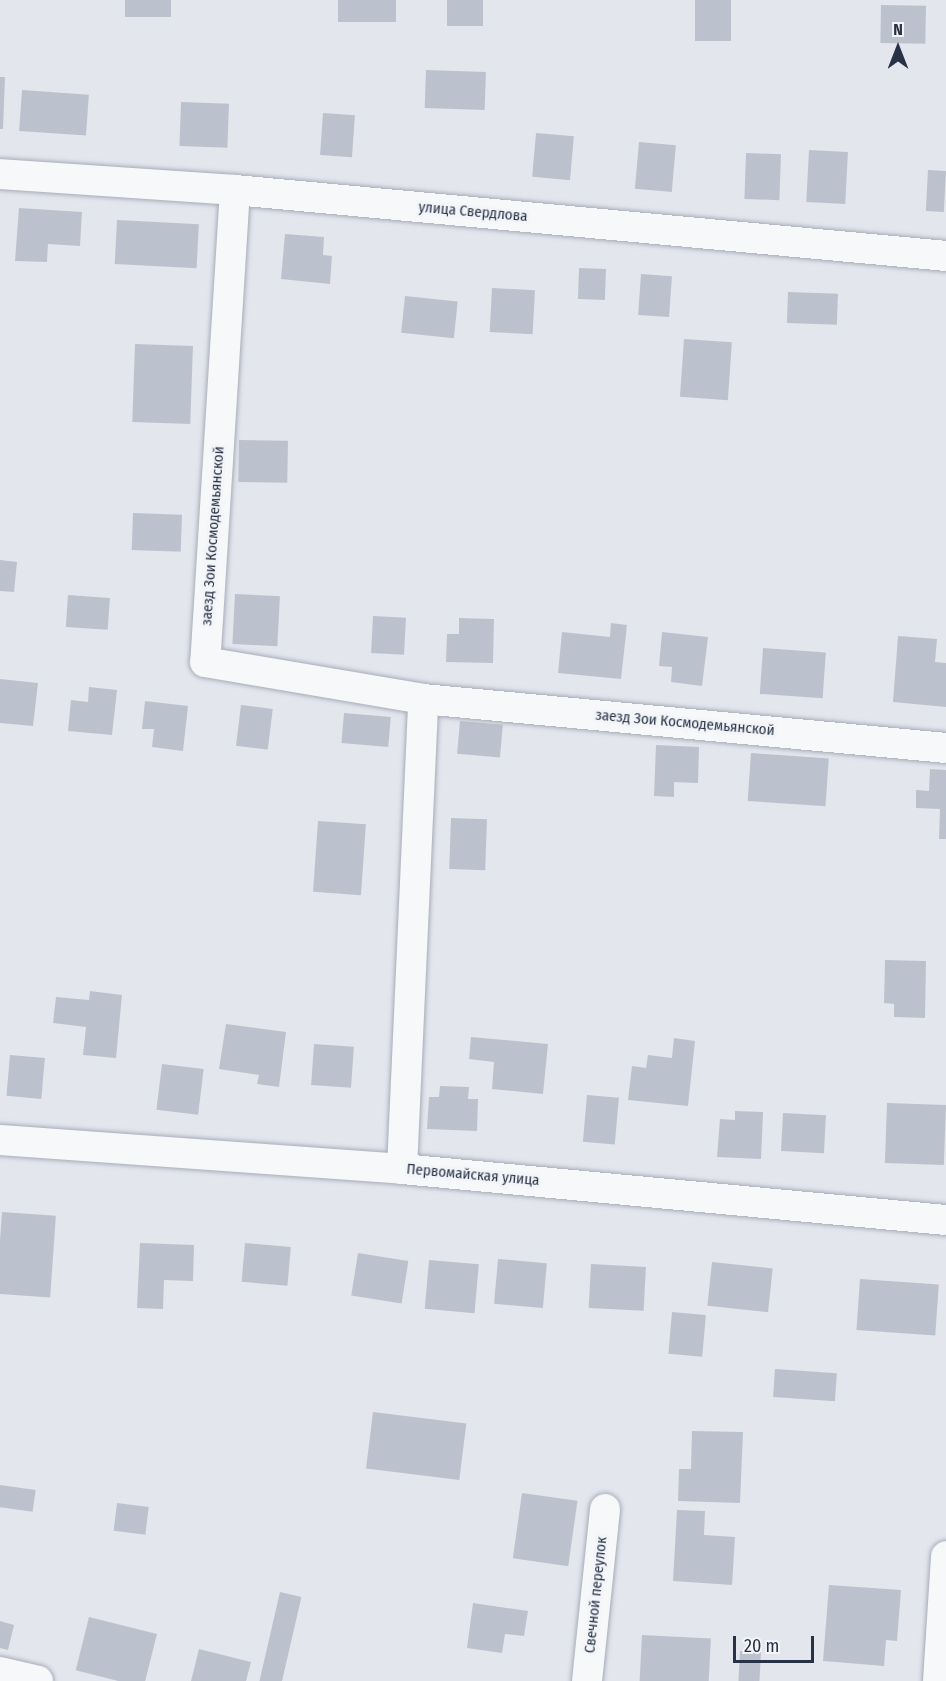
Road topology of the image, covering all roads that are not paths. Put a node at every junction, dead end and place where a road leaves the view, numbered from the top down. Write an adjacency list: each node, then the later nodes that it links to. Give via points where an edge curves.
1 (0, 174): 2 (street, улица Свердлова)
2 (235, 190): 3 (street, улица Свердлова); 4 (street, заезд Зои Космодемьянской, via 206,662)
3 (946, 256)
4 (423, 699): 5 (street, заезд Зои Космодемьянской); 7 (street)
5 (946, 748)
6 (0, 1140): 7 (street, Первомайская улица)
7 (402, 1169): 8 (street, Первомайская улица)
8 (946, 1220)
9 (605, 1509): 11 (street, Свечной переулок)
10 (946, 1556): 12 (street)
11 (587, 1681)
12 (938, 1681)

